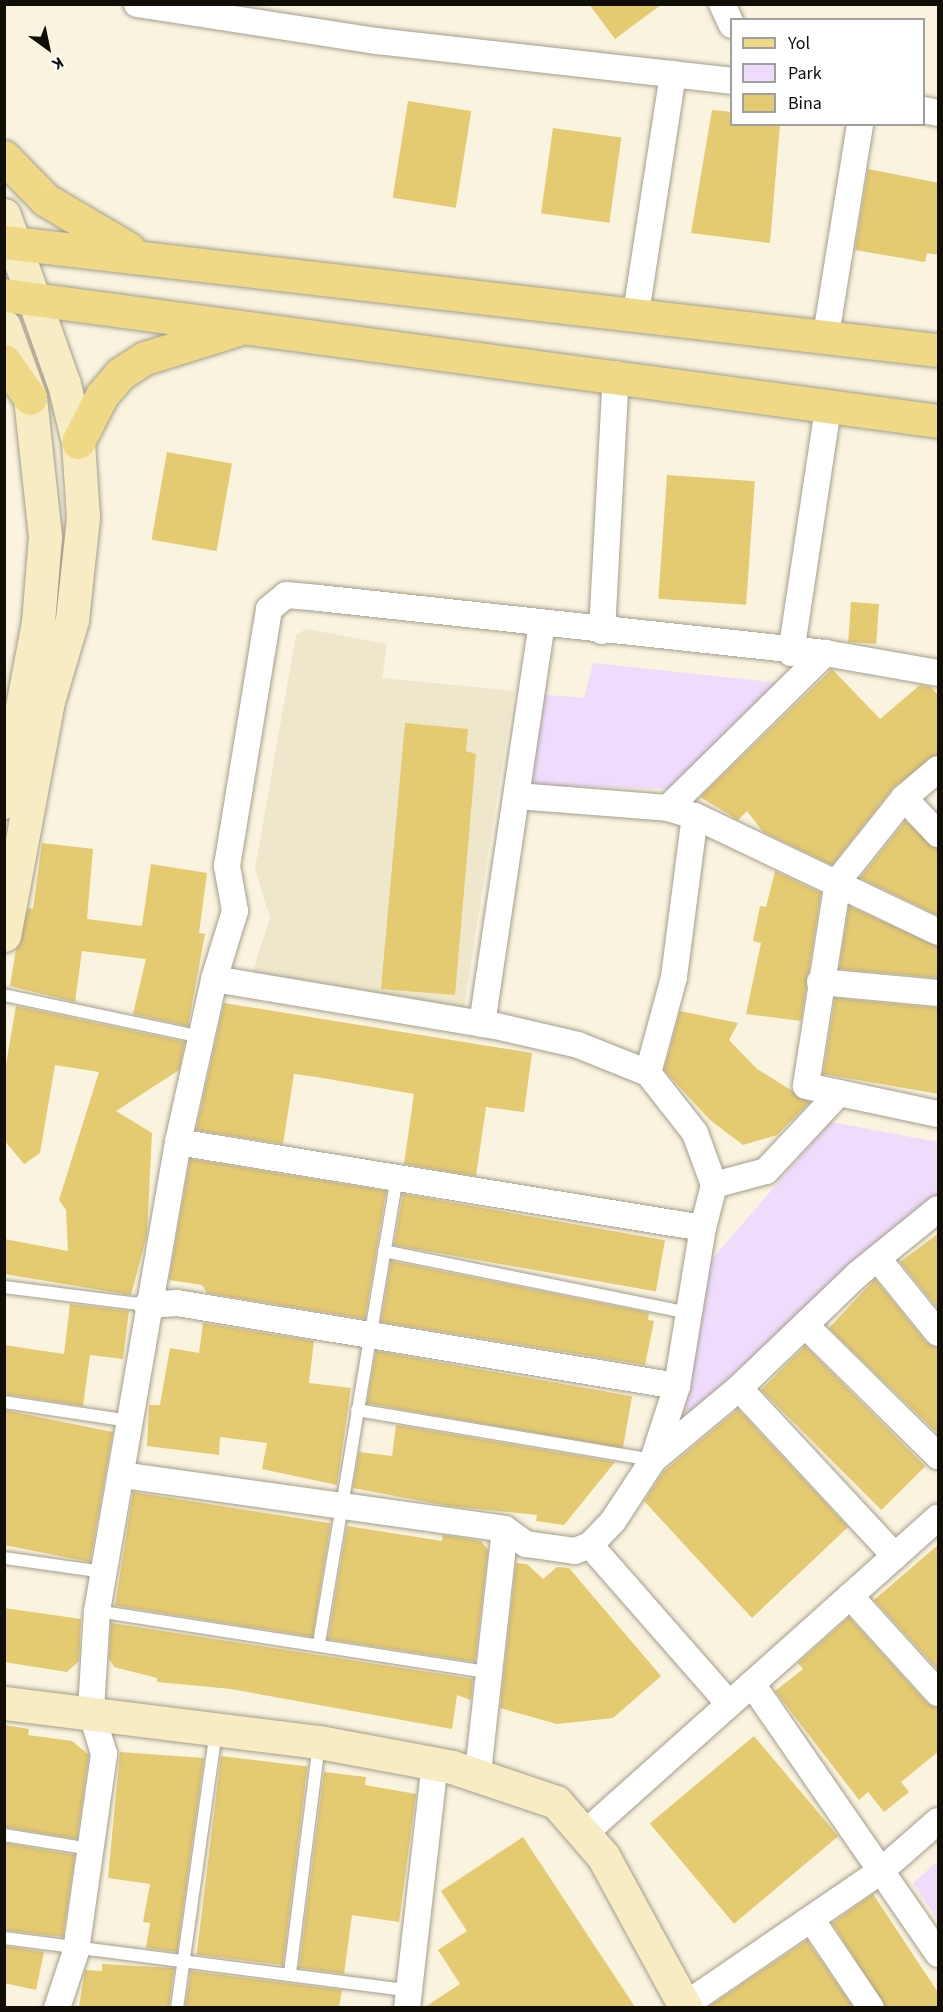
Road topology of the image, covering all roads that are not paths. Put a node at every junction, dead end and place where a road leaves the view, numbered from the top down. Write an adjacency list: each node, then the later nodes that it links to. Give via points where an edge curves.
1 (137, 4): 3 (street)
2 (722, 4): 4 (street)
3 (177, 8): 5 (street, via 377,41)
4 (730, 21)
5 (673, 74): 6 (street); 12 (street)
6 (730, 81)
7 (860, 126): 15 (street)
8 (4, 157): 10 (main road, via 46,200)
9 (8, 234): 10 (main road); 11 (main road)
10 (147, 258): 12 (main road)
11 (18, 296): 14 (main road); 23 (main road, via 64,384)
12 (636, 313): 15 (main road)
13 (4, 326): 19 (main road)
14 (250, 326): 18 (main road); 23 (main road, via 146,358 120,374 102,395)
15 (826, 335): 16 (main road)
16 (939, 350)
17 (4, 361): 19 (main road)
18 (616, 374): 20 (main road); 25 (street)
19 (30, 398): 32 (main road, via 45,537 43,583)
20 (828, 408): 21 (main road); 22 (main road); 26 (street)
21 (939, 421)
22 (939, 441)
23 (78, 442): 38 (main road, via 83,518 72,620 48,701)
24 (542, 624): 25 (street); 30 (street); 39 (street, via 286,595 269,609 227,866 235,911)
25 (602, 632): 26 (street)
26 (791, 653): 27 (street)
27 (825, 653): 28 (street); 33 (street)
28 (939, 673)
29 (939, 770): 31 (street)
30 (517, 796): 33 (street); 43 (street)
31 (904, 798): 35 (street); 36 (street)
32 (4, 802)
33 (668, 808): 34 (street)
34 (695, 816): 36 (street); 45 (street, via 674,977)
35 (939, 834)
36 (838, 881): 37 (street); 40 (street)
37 (939, 932)
38 (4, 935)
39 (214, 978): 43 (street); 44 (street)
40 (820, 982): 41 (street); 46 (street, via 806,1086)
41 (939, 993)
42 (4, 995): 44 (lane)
43 (482, 1024): 45 (street, via 578,1045)
44 (201, 1036): 48 (street)
45 (648, 1073): 50 (street, via 695,1132)
46 (839, 1094): 47 (street); 50 (street, via 766,1171)
47 (939, 1114)
48 (178, 1142): 49 (street); 56 (street)
49 (397, 1177): 52 (street); 53 (lane)
50 (714, 1185): 52 (street)
51 (939, 1209): 54 (street)
52 (703, 1228): 57 (street)
53 (384, 1251): 57 (lane); 60 (lane)
54 (878, 1259): 58 (street); 59 (street)
55 (4, 1287): 56 (lane)
56 (147, 1305): 60 (street, via 177,1303); 65 (street)
57 (689, 1313): 61 (street)
58 (805, 1325): 62 (street); 66 (street)
59 (939, 1333)
60 (368, 1338): 61 (street); 64 (lane)
61 (677, 1386): 67 (street)
62 (739, 1388): 67 (street); 73 (street)
63 (4, 1402): 65 (lane)
64 (357, 1410): 67 (lane); 69 (lane)
65 (129, 1421): 68 (street)
66 (939, 1456)
67 (653, 1460): 72 (street)
68 (122, 1475): 69 (street); 75 (street)
69 (344, 1505): 70 (street); 78 (lane)
70 (505, 1529): 72 (street, via 526,1544 575,1551); 79 (street)
71 (934, 1530): 73 (street)
72 (590, 1545): 83 (street)
73 (895, 1556): 76 (street)
74 (4, 1558): 75 (lane)
75 (104, 1572): 77 (street)
76 (850, 1596): 80 (street); 81 (street)
77 (97, 1611): 78 (lane, via 305,1648); 84 (street)
78 (319, 1643): 79 (lane)
79 (485, 1672): 88 (street)
80 (752, 1684): 83 (street); 93 (street)
81 (939, 1693)
82 (4, 1704): 84 (main road)
83 (729, 1704): 90 (street)
84 (91, 1711): 85 (main road); 92 (street, via 104,1754)
85 (216, 1729): 86 (main road); 98 (lane)
86 (319, 1742): 87 (main road); 99 (lane)
87 (435, 1764): 88 (main road); 100 (street)
88 (477, 1773): 90 (main road, via 556,1802)
89 (939, 1821): 93 (street)
90 (584, 1834): 101 (main road, via 603,1856)
91 (4, 1835): 92 (lane)
92 (90, 1849): 96 (street)
93 (882, 1870): 94 (street); 97 (street)
94 (811, 1919): 101 (street); 104 (street)
95 (4, 1938): 96 (lane)
96 (76, 1951): 98 (lane); 102 (street)
97 (939, 1954)
98 (186, 1964): 99 (lane); 103 (lane)
99 (290, 1973): 100 (lane)
100 (409, 1999)
101 (686, 2006)
102 (57, 2007)
103 (177, 2007)
104 (871, 2007)

